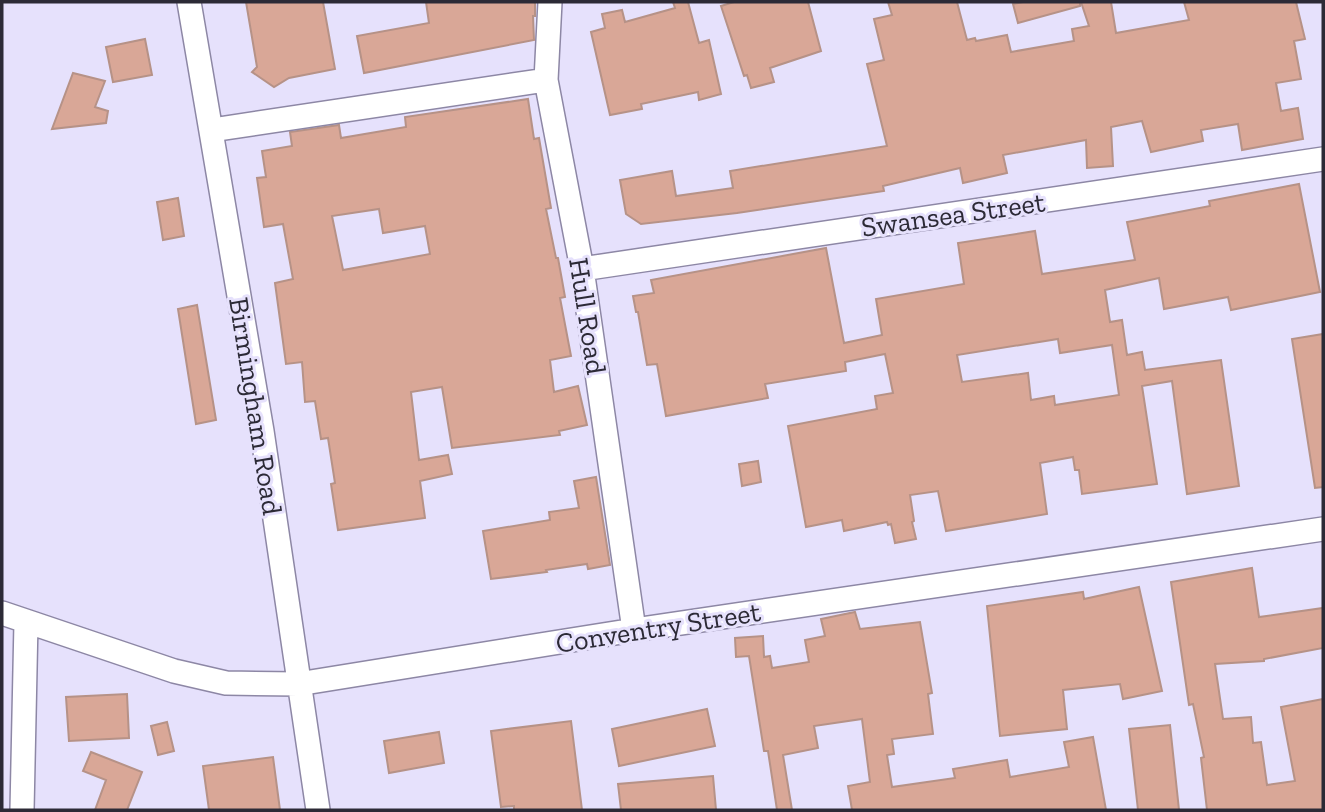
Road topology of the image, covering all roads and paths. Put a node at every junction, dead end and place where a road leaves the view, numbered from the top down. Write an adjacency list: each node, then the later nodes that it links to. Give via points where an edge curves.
1 (189, 2): 4 (street, Birmingham Road)
2 (551, 2): 3 (street, Hull Road)
3 (546, 80): 4 (street); 6 (street, Hull Road)
4 (212, 130): 11 (street, Birmingham Road)
5 (1323, 159): 6 (street, Swansea Street)
6 (582, 269): 10 (street, Hull Road)
7 (1323, 529): 10 (street, Conventry Street)
8 (2, 613): 9 (street, Conventry Street)
9 (26, 622): 11 (street, Conventry Street, via 174,671 226,683); 12 (street)
10 (634, 630): 11 (street, Conventry Street)
11 (298, 684): 13 (street, Birmingham Road)
12 (22, 810)
13 (318, 810)

